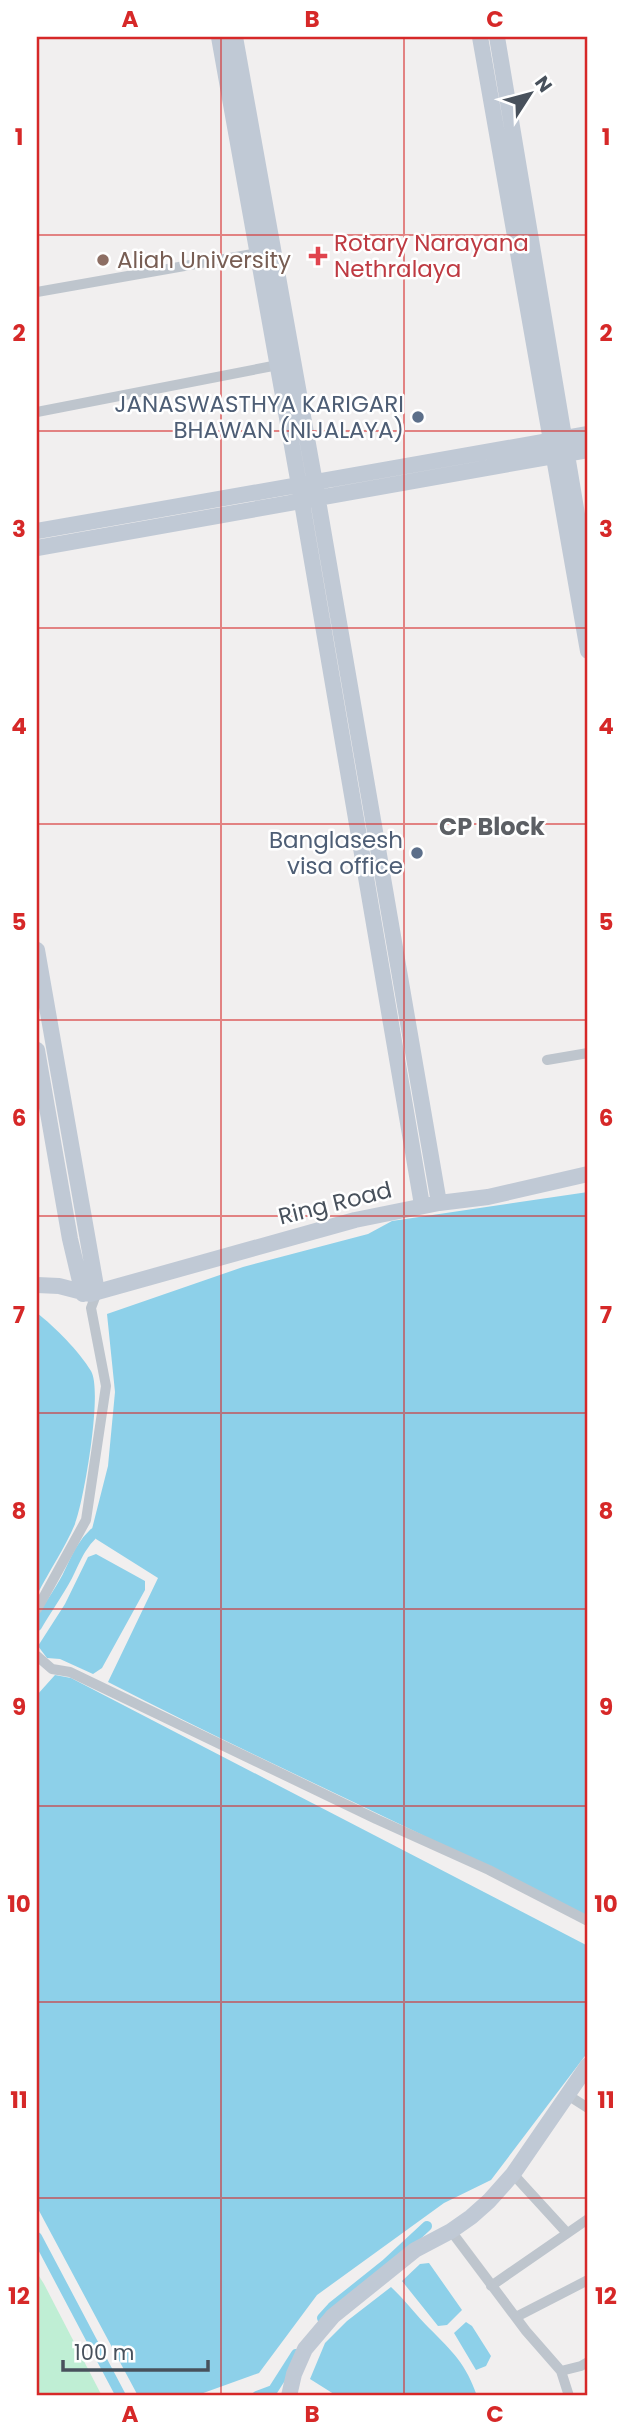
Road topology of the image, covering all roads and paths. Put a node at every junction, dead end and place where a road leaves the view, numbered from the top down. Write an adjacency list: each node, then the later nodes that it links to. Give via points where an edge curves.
1 (219, 37): 5 (street)
2 (235, 37): 5 (street)
3 (480, 37): 11 (street)
4 (497, 37): 11 (street)
5 (260, 221): 6 (street); 13 (street)
6 (258, 253): 7 (street); 8 (street)
7 (37, 292)
8 (278, 365): 9 (street); 13 (street)
9 (37, 412)
10 (588, 434): 11 (street)
11 (559, 447): 12 (street); 13 (street); 17 (street)
12 (588, 450)
13 (309, 492): 14 (street); 25 (street)
14 (130, 524): 15 (street); 16 (street)
15 (37, 531)
16 (37, 548)
17 (584, 583): 18 (street)
18 (588, 650)
19 (37, 950): 20 (street)
20 (40, 984): 27 (street)
21 (37, 1050): 27 (street, via 70,1239)
22 (588, 1053): 23 (street)
23 (547, 1060)
24 (588, 1174): 25 (street, Ring Road, via 488,1197)
25 (430, 1204): 27 (street, Ring Road, via 355,1220)
26 (37, 1285): 27 (street, Ring Road, via 59,1286)
27 (91, 1298): 28 (street, via 106,1386 86,1520)
28 (37, 1609)
29 (37, 1657): 30 (street, via 52,1669 69,1672 449,1851)
30 (588, 1922)
31 (588, 2065): 32 (street)
32 (566, 2094): 33 (street); 34 (street)
33 (588, 2108)
34 (513, 2174): 36 (street); 37 (street)
35 (588, 2219): 37 (street)
36 (451, 2231): 39 (street); 43 (street, via 415,2250 332,2316 305,2349 294,2374)
37 (567, 2233): 39 (street)
38 (588, 2280): 40 (street)
39 (491, 2286): 40 (street)
40 (516, 2317): 42 (street)
41 (588, 2362): 42 (street)
42 (561, 2371): 44 (street)
43 (294, 2394)
44 (569, 2396)

